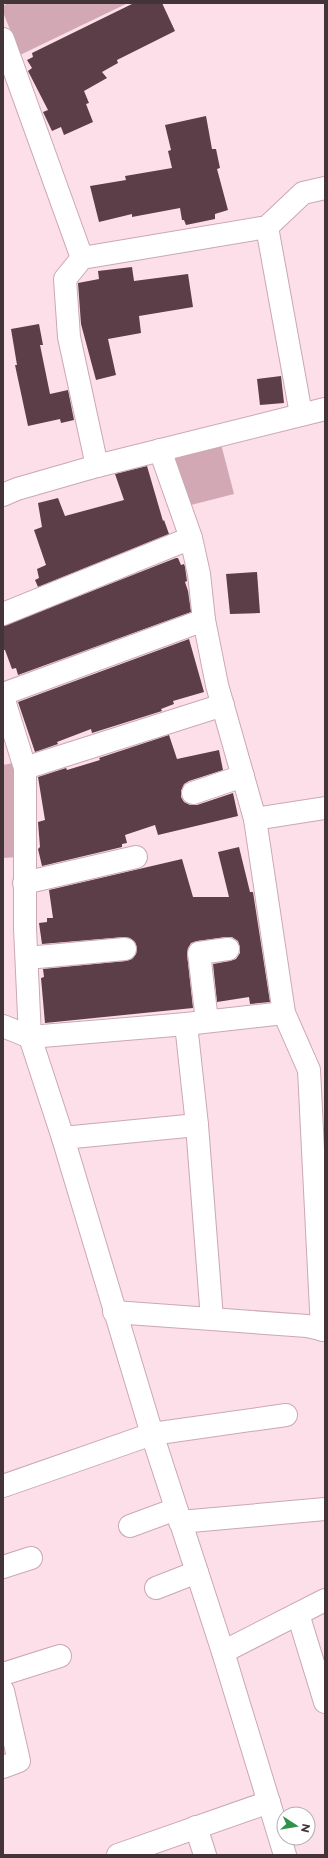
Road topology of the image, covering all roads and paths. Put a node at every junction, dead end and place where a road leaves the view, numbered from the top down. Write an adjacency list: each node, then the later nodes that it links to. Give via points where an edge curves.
1 (3, 39): 4 (street)
2 (325, 188): 3 (street, via 303,194)
3 (267, 227): 4 (street); 6 (street)
4 (82, 258): 8 (street, via 65,279 69,337)
5 (325, 409): 6 (street)
6 (301, 414): 7 (street)
7 (160, 450): 8 (street); 10 (street)
8 (97, 466): 9 (street)
9 (3, 495)
10 (191, 538): 11 (street); 12 (street, via 199,574)
11 (3, 614)
12 (204, 620): 13 (street); 15 (street)
13 (3, 694)
14 (3, 697): 16 (street)
15 (223, 705): 16 (street); 17 (street)
16 (25, 768): 22 (street)
17 (243, 776): 18 (street); 20 (street)
18 (193, 793)
19 (325, 808): 20 (street)
20 (255, 819): 26 (street)
21 (136, 857): 22 (street)
22 (24, 883): 25 (street)
23 (125, 949): 25 (street)
24 (228, 949): 27 (street, via 198,953)
25 (27, 958): 29 (street)
26 (284, 1013): 27 (street); 30 (street)
27 (196, 1022): 29 (street); 31 (street)
28 (3, 1026): 29 (street)
29 (30, 1037): 32 (street)
30 (317, 1069): 35 (street)
31 (197, 1125): 32 (street); 34 (street)
32 (63, 1138): 33 (street)
33 (114, 1312): 34 (street); 37 (street)
34 (212, 1319): 35 (street, via 307,1326)
35 (324, 1330)
36 (286, 1415): 37 (street)
37 (152, 1434): 38 (street); 40 (street)
38 (3, 1486)
39 (325, 1509): 40 (street)
40 (178, 1516): 41 (street); 44 (street)
41 (130, 1526)
42 (31, 1558): 43 (street)
43 (3, 1567)
44 (197, 1572): 45 (street); 48 (street)
45 (156, 1588)
46 (325, 1600): 47 (street)
47 (298, 1614): 48 (street); 52 (street)
48 (223, 1652): 54 (street)
49 (60, 1656): 50 (street)
50 (3, 1674)
51 (3, 1691): 53 (street, via 19,1761)
52 (325, 1702)
53 (3, 1767)
54 (269, 1802): 55 (street); 58 (street)
55 (196, 1827): 56 (street); 57 (street)
56 (124, 1854)
57 (205, 1855)
58 (285, 1855)

